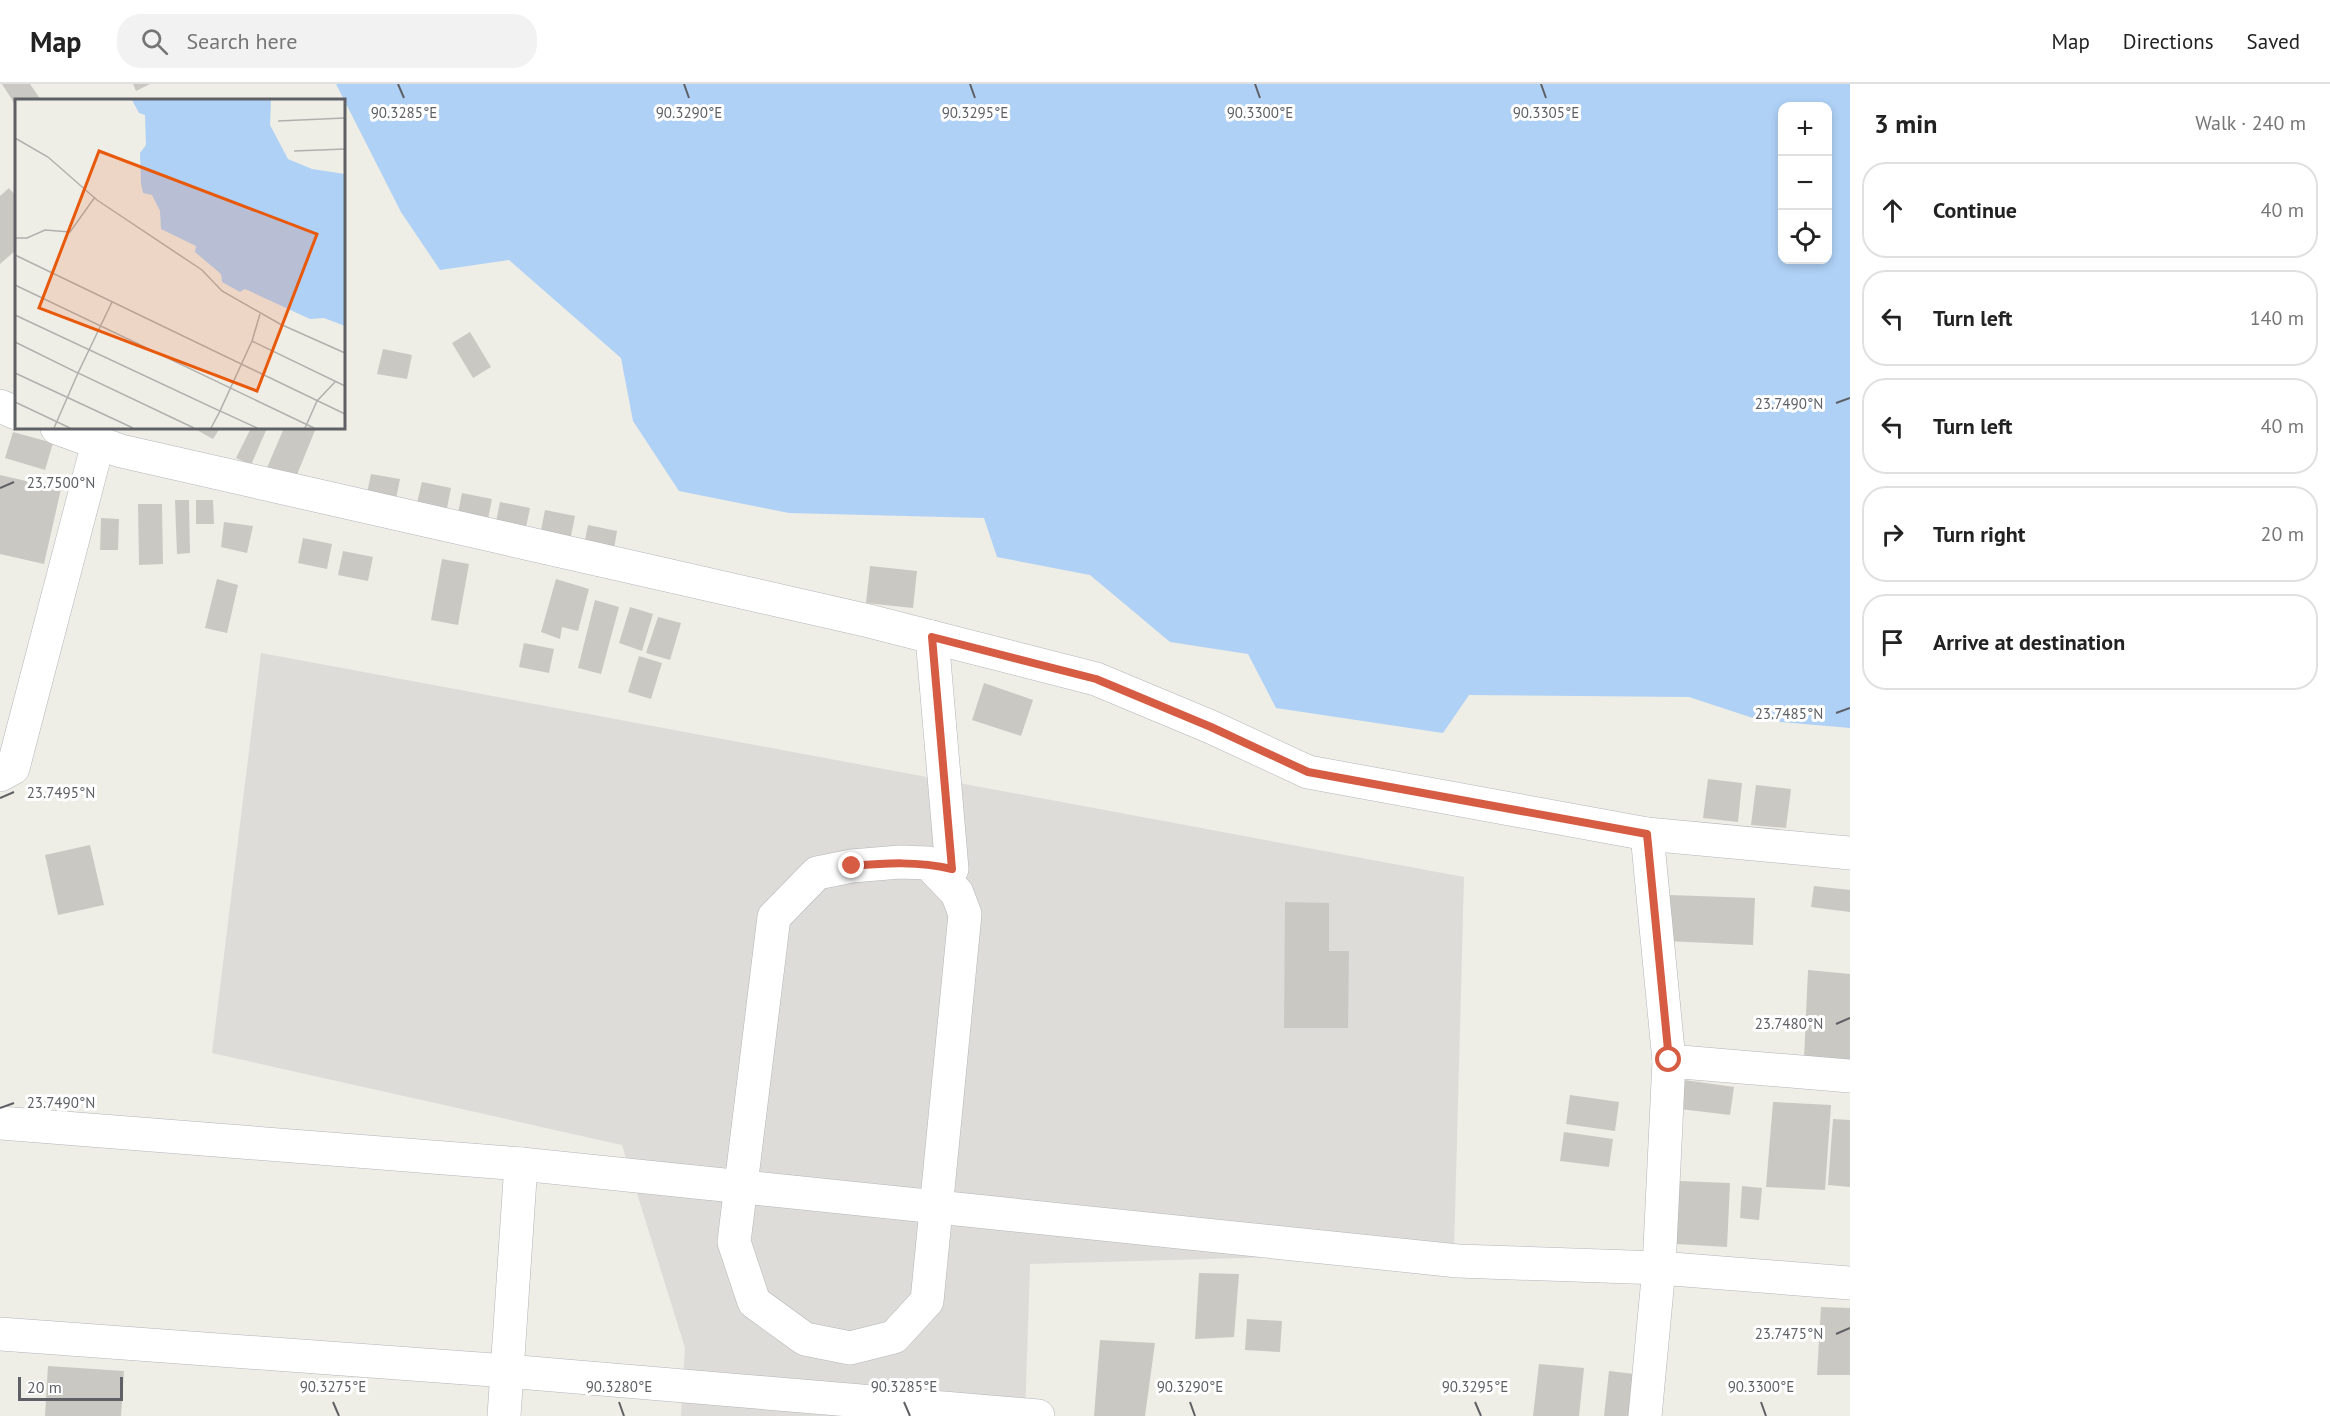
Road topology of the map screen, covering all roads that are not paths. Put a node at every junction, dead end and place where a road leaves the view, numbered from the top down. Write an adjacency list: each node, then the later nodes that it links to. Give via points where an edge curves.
1 (0, 406): 2 (street)
2 (15, 413)
3 (60, 429): 4 (street)
4 (98, 443): 5 (street); 6 (street, via 13,768)
5 (932, 637): 7 (street, via 1096,679 1308,772); 9 (street, via 952,869)
6 (0, 775)
7 (1647, 834): 8 (street); 10 (street)
8 (1850, 854)
9 (928, 863): 9 (street, via 852,866 817,873 774,917 734,1242 754,1302 805,1339 850,1348 894,1337 927,1300 965,914 957,893)
10 (1669, 1060): 11 (street); 14 (street)
11 (1850, 1076)
12 (0, 1124): 13 (street)
13 (521, 1164): 14 (street, via 1458,1261); 17 (street)
14 (1659, 1268): 15 (street); 20 (street)
15 (1850, 1282)
16 (0, 1334): 17 (street)
17 (507, 1371): 18 (street); 19 (street)
18 (504, 1416)
19 (1038, 1416)
20 (1646, 1416)

